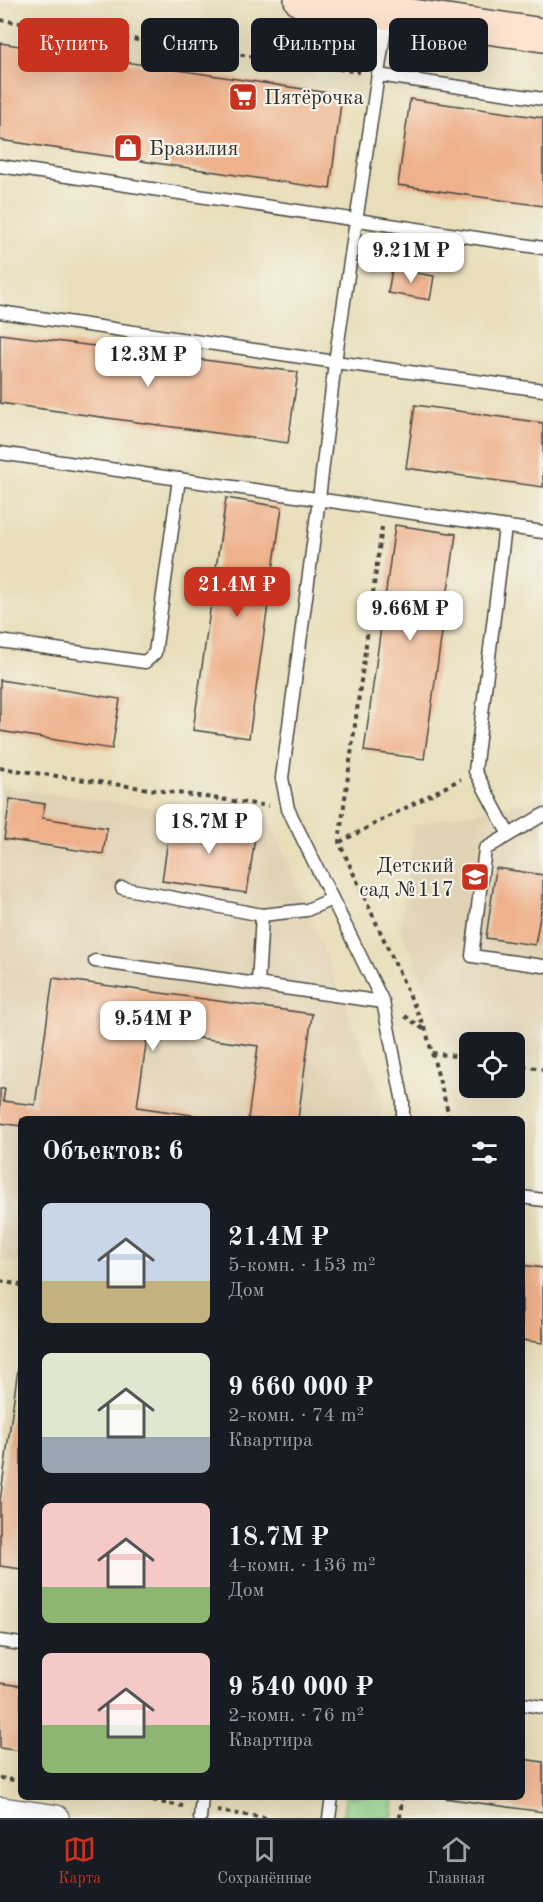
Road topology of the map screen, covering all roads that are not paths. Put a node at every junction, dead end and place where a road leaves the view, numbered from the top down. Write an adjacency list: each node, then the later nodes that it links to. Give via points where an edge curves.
1 (301, 0): 3 (main road)
2 (462, 0): 4 (main road)
3 (388, 6): 5 (main road); 6 (lane)
4 (543, 12)
5 (543, 35)
6 (378, 75): 7 (lane); 9 (lane)
7 (543, 99)
8 (0, 166): 9 (lane)
9 (357, 221): 10 (lane); 12 (lane)
10 (543, 248)
11 (0, 312): 12 (lane)
12 (335, 362): 13 (lane); 16 (lane)
13 (543, 390)
14 (0, 453): 15 (lane)
15 (179, 478): 16 (lane); 19 (lane, via 155,653 145,662)
16 (319, 499): 17 (lane); 23 (lane, via 282,778 288,809)
17 (505, 526): 18 (lane); 21 (lane, via 475,771)
18 (543, 532)
19 (0, 641)
20 (543, 815): 21 (lane)
21 (509, 835): 26 (lane, via 485,849 472,956)
22 (122, 888): 24 (lane)
23 (332, 899): 24 (lane, via 307,910); 28 (lane)
24 (262, 915): 27 (lane)
25 (95, 961): 27 (lane)
26 (543, 966)
27 (258, 984): 28 (lane)
28 (383, 1002): 29 (lane)
29 (403, 1116)
30 (525, 1197): 31 (lane)
31 (543, 1200)
32 (0, 1641): 33 (lane)
33 (18, 1644)
34 (525, 1704): 35 (lane)
35 (543, 1707)
36 (202, 1800): 40 (lane)
37 (332, 1800): 41 (lane)
38 (0, 1810): 39 (street)
39 (56, 1818)
40 (200, 1818)
41 (329, 1818)

